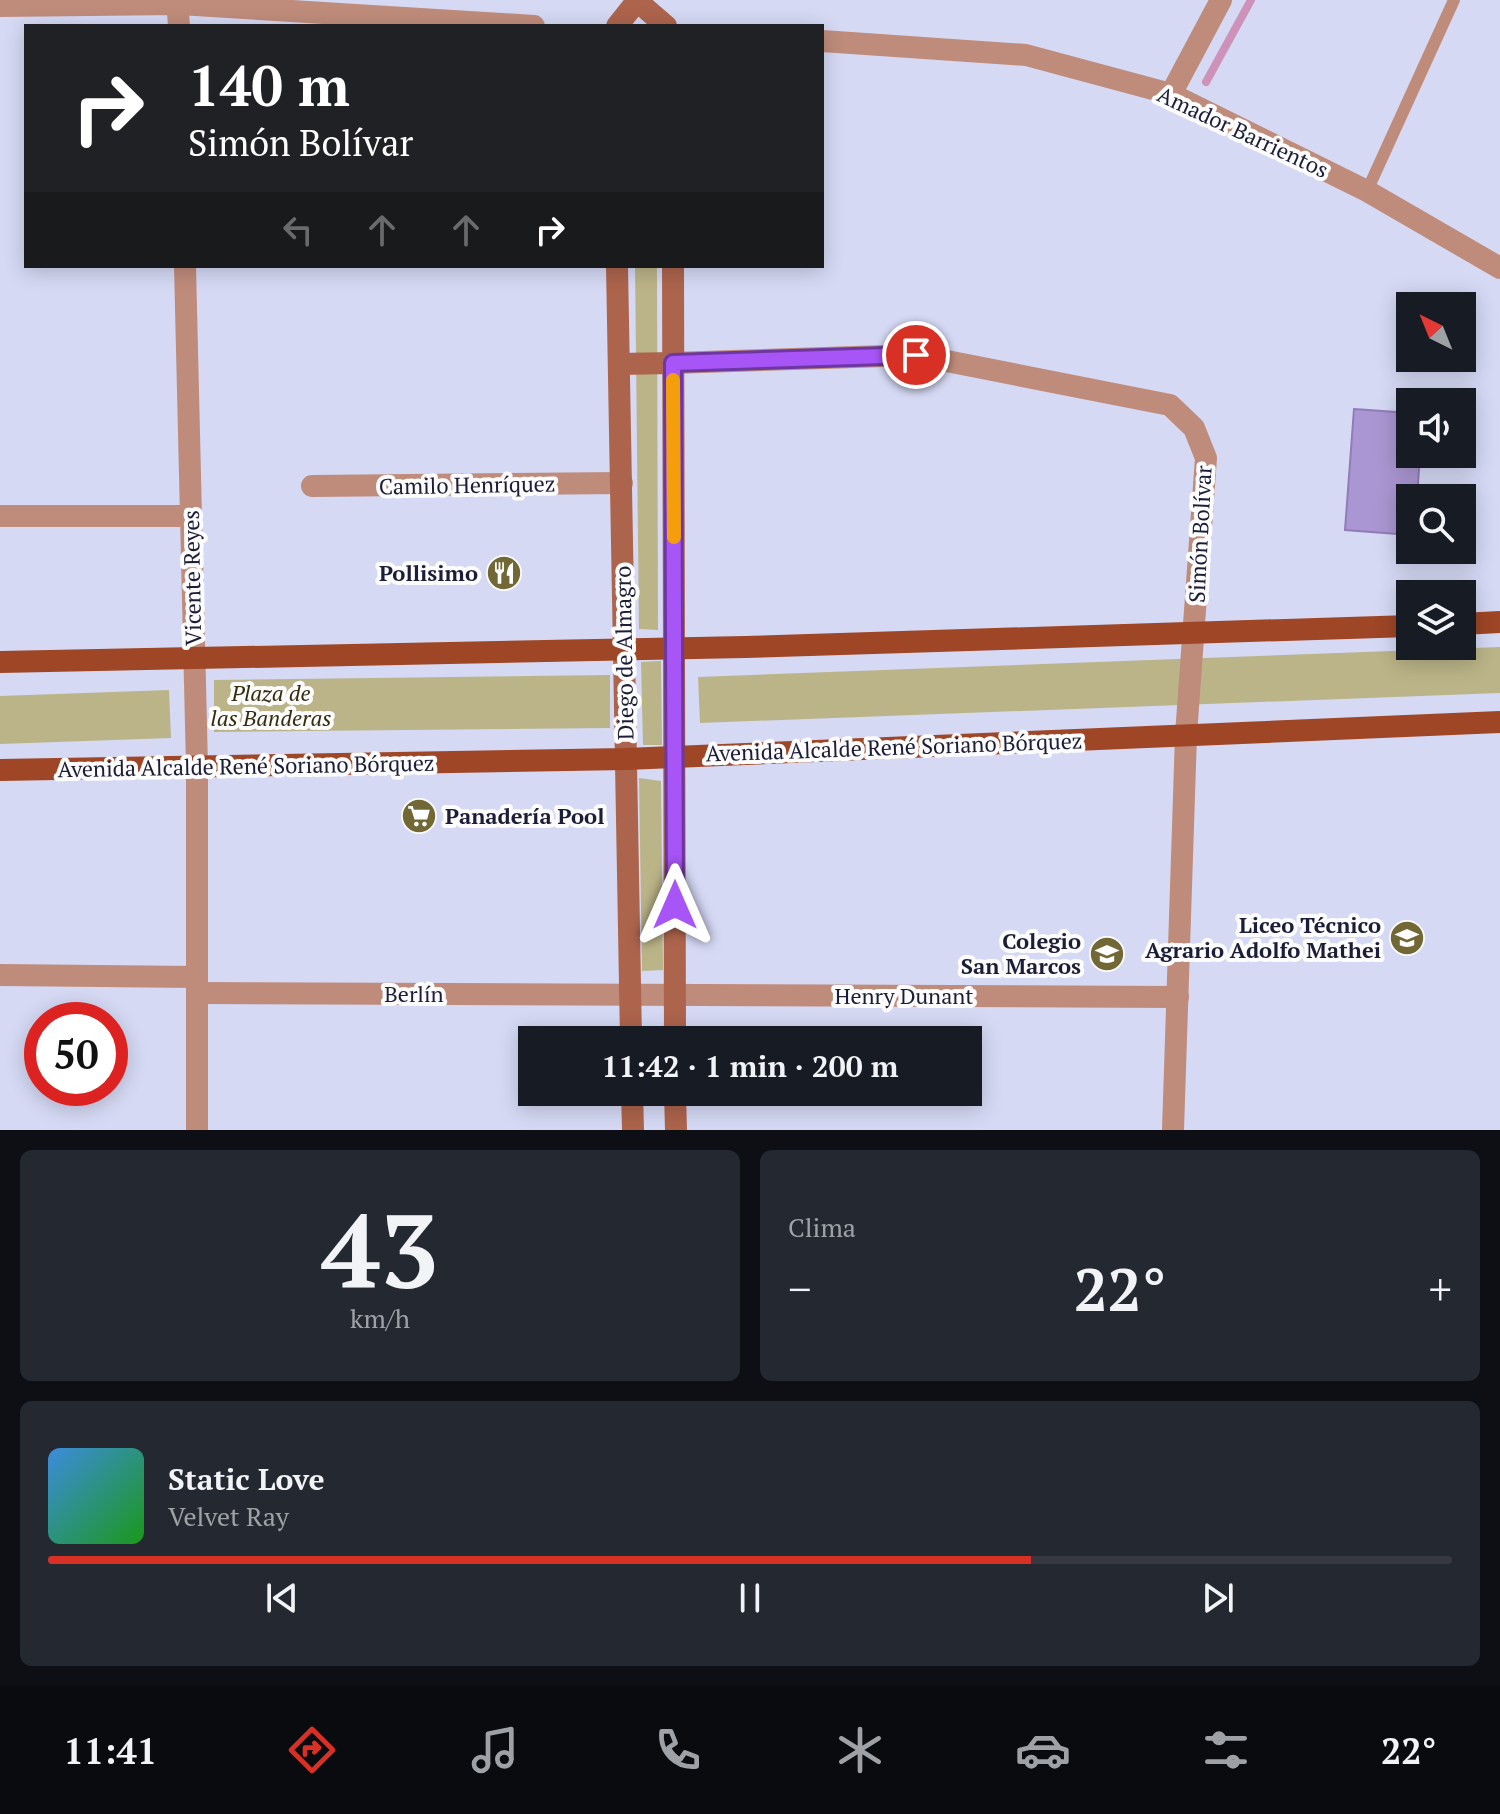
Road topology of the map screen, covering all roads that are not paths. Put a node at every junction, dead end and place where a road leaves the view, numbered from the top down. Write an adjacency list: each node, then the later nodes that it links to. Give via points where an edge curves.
1 (637, 0): 8 (main road); 9 (main road)
2 (1221, 0): 11 (street)
3 (1454, 0): 12 (lane)
4 (0, 6): 6 (street)
5 (269, 6): 6 (street); 7 (street)
6 (178, 10)
7 (508, 24)
8 (619, 24)
9 (664, 24)
10 (824, 41): 11 (street, Amador Barrientos, via 1026,55)
11 (1171, 94): 12 (street, Amador Barrientos)
12 (1367, 191): 16 (street, Amador Barrientos)
13 (185, 268): 22 (street, Vicente Reyes)
14 (617, 268): 18 (main road, Diego de Almagro)
15 (673, 268): 17 (main road)
16 (1500, 268)
17 (673, 363): 18 (main road); 26 (street, Simón Bolívar, via 916,355 1170,405 1194,428 1206,458); 27 (main road)
18 (619, 364): 19 (main road, Diego de Almagro)
19 (622, 483): 20 (street, Camilo Henríquez); 28 (main road, Diego de Almagro)
20 (312, 486)
21 (0, 516): 22 (street)
22 (191, 516): 29 (street, Vicente Reyes)
23 (1500, 622): 24 (main road)
24 (1476, 623)
25 (1396, 627): 26 (main road)
26 (1194, 635): 27 (main road); 32 (street, Simón Bolívar)
27 (674, 649): 28 (main road); 33 (main road)
28 (624, 650): 29 (main road); 34 (main road, Diego de Almagro)
29 (194, 659): 30 (main road); 35 (street, Vicente Reyes)
30 (0, 662)
31 (1500, 722): 32 (main road, Avenida Alcalde René Soriano Bórquez)
32 (1186, 735): 33 (main road, Avenida Alcalde René Soriano Bórquez); 41 (street, Simón Bolívar)
33 (674, 757): 34 (main road, Avenida Alcalde René Soriano Bórquez); 40 (main road)
34 (626, 759): 35 (main road, Avenida Alcalde René Soriano Bórquez); 39 (main road, Diego de Almagro)
35 (197, 767): 36 (main road, Avenida Alcalde René Soriano Bórquez); 38 (street, Vicente Reyes)
36 (0, 770)
37 (0, 975): 38 (street, Berlín)
38 (197, 985): 39 (street, Berlín); 46 (street, Vicente Reyes)
39 (631, 995): 40 (street, Henry Dunant); 42 (main road, Diego de Almagro)
40 (675, 995): 41 (street, Henry Dunant); 43 (main road)
41 (1178, 997): 49 (street, Simón Bolívar)
42 (631, 1026)
43 (675, 1026)
44 (632, 1106): 47 (main road)
45 (675, 1106): 48 (main road)
46 (197, 1130)
47 (633, 1130)
48 (676, 1130)
49 (1173, 1130)

